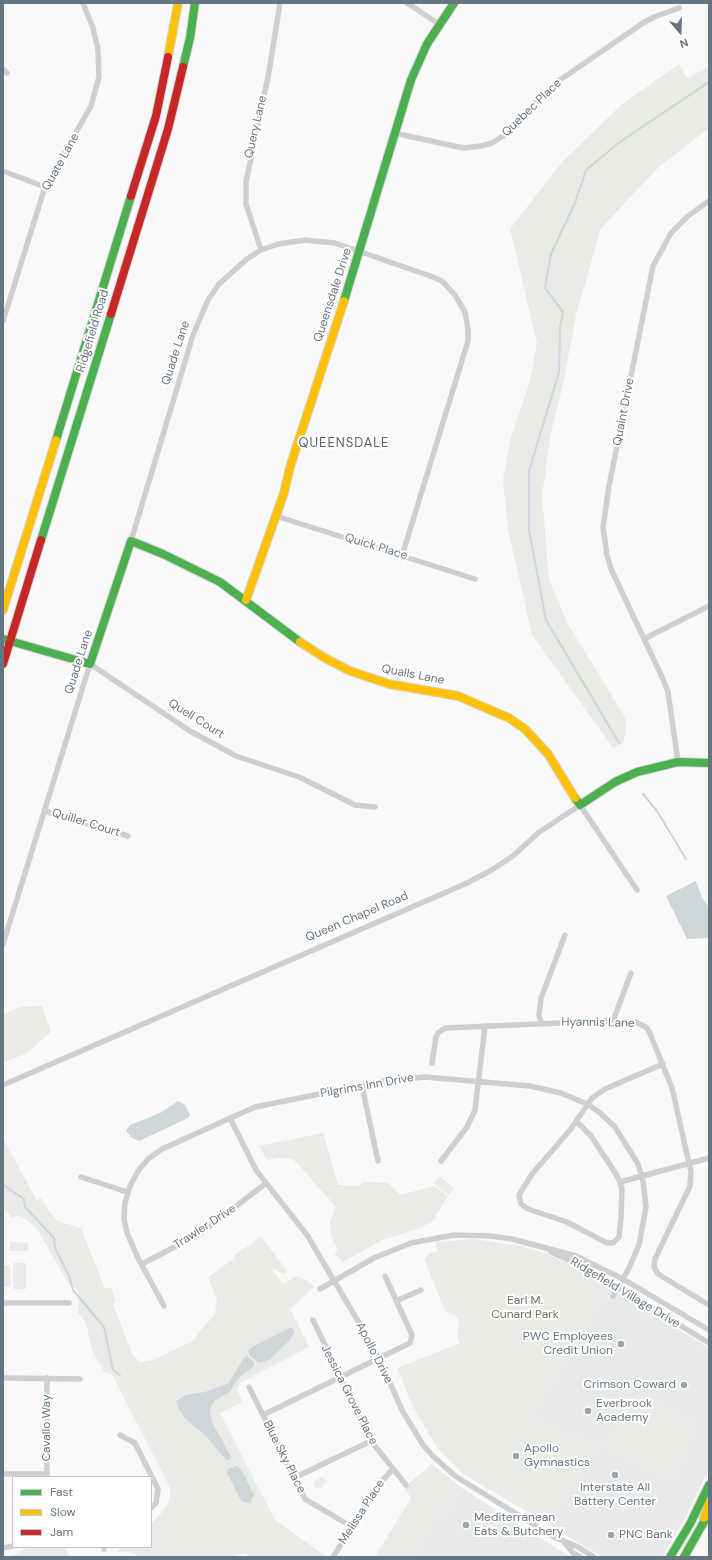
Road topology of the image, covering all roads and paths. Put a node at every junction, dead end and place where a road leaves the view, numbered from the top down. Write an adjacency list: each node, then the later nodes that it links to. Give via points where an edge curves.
1 (83, 3): 11 (street, Quate Lane, via 98,50 99,77 91,106)
2 (178, 3): 22 (street, Ridgefield Road, via 156,116)
3 (195, 3): 24 (street, Ridgefield Road, via 190,38 168,129)
4 (280, 3): 13 (street, Query Lane, via 246,182 246,204)
5 (407, 3): 8 (street)
6 (454, 3): 8 (street, Queensdale Drive)
7 (679, 8): 9 (street, Quebec Place, via 643,23 557,82 539,98 511,131 492,143 463,148)
8 (439, 24): 9 (street, Queensdale Drive, via 418,64)
9 (394, 133): 14 (street, Queensdale Drive)
10 (3, 171): 11 (street)
11 (45, 187): 15 (street, Quate Lane)
12 (709, 201): 23 (street, Quaint Drive, via 675,229 664,243 653,266 605,515 604,541 611,569)
13 (261, 250): 14 (street, Quade Lane, via 278,244 305,240 335,243); 17 (street, Quade Lane, via 231,271 219,284 201,314)
14 (360, 251): 16 (street, Queensdale Drive); 18 (street, Quade Lane, via 442,281 460,301 468,329 468,341 456,385)
15 (3, 321)
16 (276, 516): 18 (street, Quick Place); 20 (street, Queensdale Drive)
17 (131, 541): 20 (street, Qualls Lane, via 199,570); 26 (street, Quade Lane)
18 (402, 556): 19 (street, Quick Place)
19 (475, 579)
20 (246, 600): 29 (street, Qualls Lane, via 296,639 350,672 389,684 458,696 518,724 548,754)
21 (709, 606): 23 (street)
22 (3, 610)
23 (644, 639): 27 (street, Quaint Drive, via 668,692)
24 (7, 640): 25 (street, Ridgefield Road); 26 (street, Quell Court)
25 (3, 664)
26 (90, 664): 30 (street, Quell Court, via 190,732 236,756 298,777 349,803); 31 (street, Quade Lane)
27 (678, 762): 28 (street, Queen Chapel Road); 29 (street, Queen Chapel Road, via 625,777)
28 (709, 763)
29 (580, 805): 33 (street, Qualls Lane); 43 (street, Queen Chapel Road, via 538,833 513,856 478,877)
30 (375, 807)
31 (45, 811): 32 (street, Quiller Court); 35 (street, Quade Lane)
32 (128, 836)
33 (637, 890)
34 (565, 935): 38 (street, via 541,998)
35 (3, 944)
36 (631, 973): 37 (street)
37 (613, 1021): 38 (street, Hyannis Lane); 41 (street, Hyannis Lane, via 635,1022 646,1027)
38 (541, 1023): 39 (street, Hyannis Lane)
39 (486, 1026): 40 (street, Hyannis Lane, via 441,1030 436,1037); 42 (street)
40 (432, 1063)
41 (663, 1064): 45 (street, via 598,1092); 51 (street, Hyannis Lane, via 672,1088)
42 (479, 1081): 44 (street, Pilgrims Inn Drive, via 416,1077); 45 (street, Pilgrims Inn Drive, via 548,1089); 50 (street, via 472,1119)
43 (3, 1085)
44 (362, 1086): 46 (street, Pilgrims Inn Drive, via 254,1108); 49 (street)
45 (587, 1104): 47 (street); 52 (street, Pilgrims Inn Drive, via 615,1127 632,1152)
46 (230, 1118): 55 (street, Apollo Drive, via 251,1162); 56 (street, Pilgrims Inn Drive, via 156,1152 138,1171)
47 (577, 1122): 54 (street, via 591,1136); 54 (street, via 525,1184 519,1195 521,1204 528,1209 567,1222 607,1243 613,1243 619,1237 622,1199)
48 (709, 1158): 51 (street)
49 (378, 1161)
50 (441, 1161)
51 (689, 1163): 52 (street); 69 (street, Hyannis Lane, via 690,1186 655,1259 654,1267 658,1274)
52 (642, 1176): 54 (street); 60 (street, Pilgrims Inn Drive, via 646,1207 642,1234 634,1258)
53 (81, 1177): 56 (street)
54 (620, 1182)
55 (265, 1184): 58 (street, Trawler Drive, via 200,1233); 61 (street, Apollo Drive, via 300,1226)
56 (128, 1192): 58 (street, Pilgrims Inn Drive, via 124,1208 125,1223)
57 (540, 1246): 60 (street, Ridgefield Village Drive, via 576,1256); 61 (street, Ridgefield Village Drive, via 482,1235 463,1234 432,1238 383,1253); 62 (street, Ridgefield Village Drive, via 573,1261)
58 (142, 1264): 70 (street, Pilgrims Inn Drive)
59 (385, 1276): 66 (street)
60 (622, 1279): 62 (street, Pilgrims Inn Drive); 72 (street, Ridgefield Village Drive)
61 (334, 1281): 63 (street, Ridgefield Village Drive); 74 (street, Apollo Drive)
62 (617, 1288): 65 (street, Pilgrims Inn Drive); 73 (street, Ridgefield Village Drive)
63 (320, 1289)
64 (421, 1290): 66 (street)
65 (613, 1296)
66 (396, 1301): 74 (street, via 412,1340 406,1346)
67 (3, 1303): 68 (street)
68 (69, 1303)
69 (709, 1305)
70 (164, 1306)
71 (312, 1320): 75 (street, Jessica Grove Place)
72 (709, 1330)
73 (709, 1343)
74 (379, 1358): 75 (street); 96 (street, Apollo Drive, via 403,1412 415,1433 434,1457 466,1483)
75 (340, 1377): 80 (street); 82 (street, Jessica Grove Place)
76 (3, 1378): 77 (street)
77 (48, 1378): 78 (street); 85 (street, Cavallo Way)
78 (80, 1379)
79 (249, 1387): 80 (street, Blue Sky Place)
80 (263, 1415): 88 (street, Blue Sky Place)
81 (120, 1434): 86 (street, via 135,1443)
82 (371, 1441): 83 (street, Jessica Grove Place); 88 (street)
83 (393, 1469): 89 (street, Jessica Grove Place); 94 (street, Melissa Place, via 380,1481)
84 (3, 1474): 85 (street)
85 (47, 1475)
86 (152, 1476)
87 (152, 1477): 92 (street, via 158,1489 156,1503)
88 (294, 1478): 94 (street, Blue Sky Place, via 307,1500)
89 (406, 1485)
90 (709, 1485): 100 (street)
91 (709, 1503): 95 (street)
92 (152, 1507)
93 (709, 1512): 95 (street)
94 (352, 1527): 97 (street, Melissa Place)
95 (701, 1527): 101 (street)
96 (565, 1543): 98 (street, Apollo Drive); 99 (street, Apollo Drive, via 578,1547)
97 (333, 1557)
98 (580, 1557)
99 (594, 1557)
100 (670, 1557)
101 (684, 1557)

